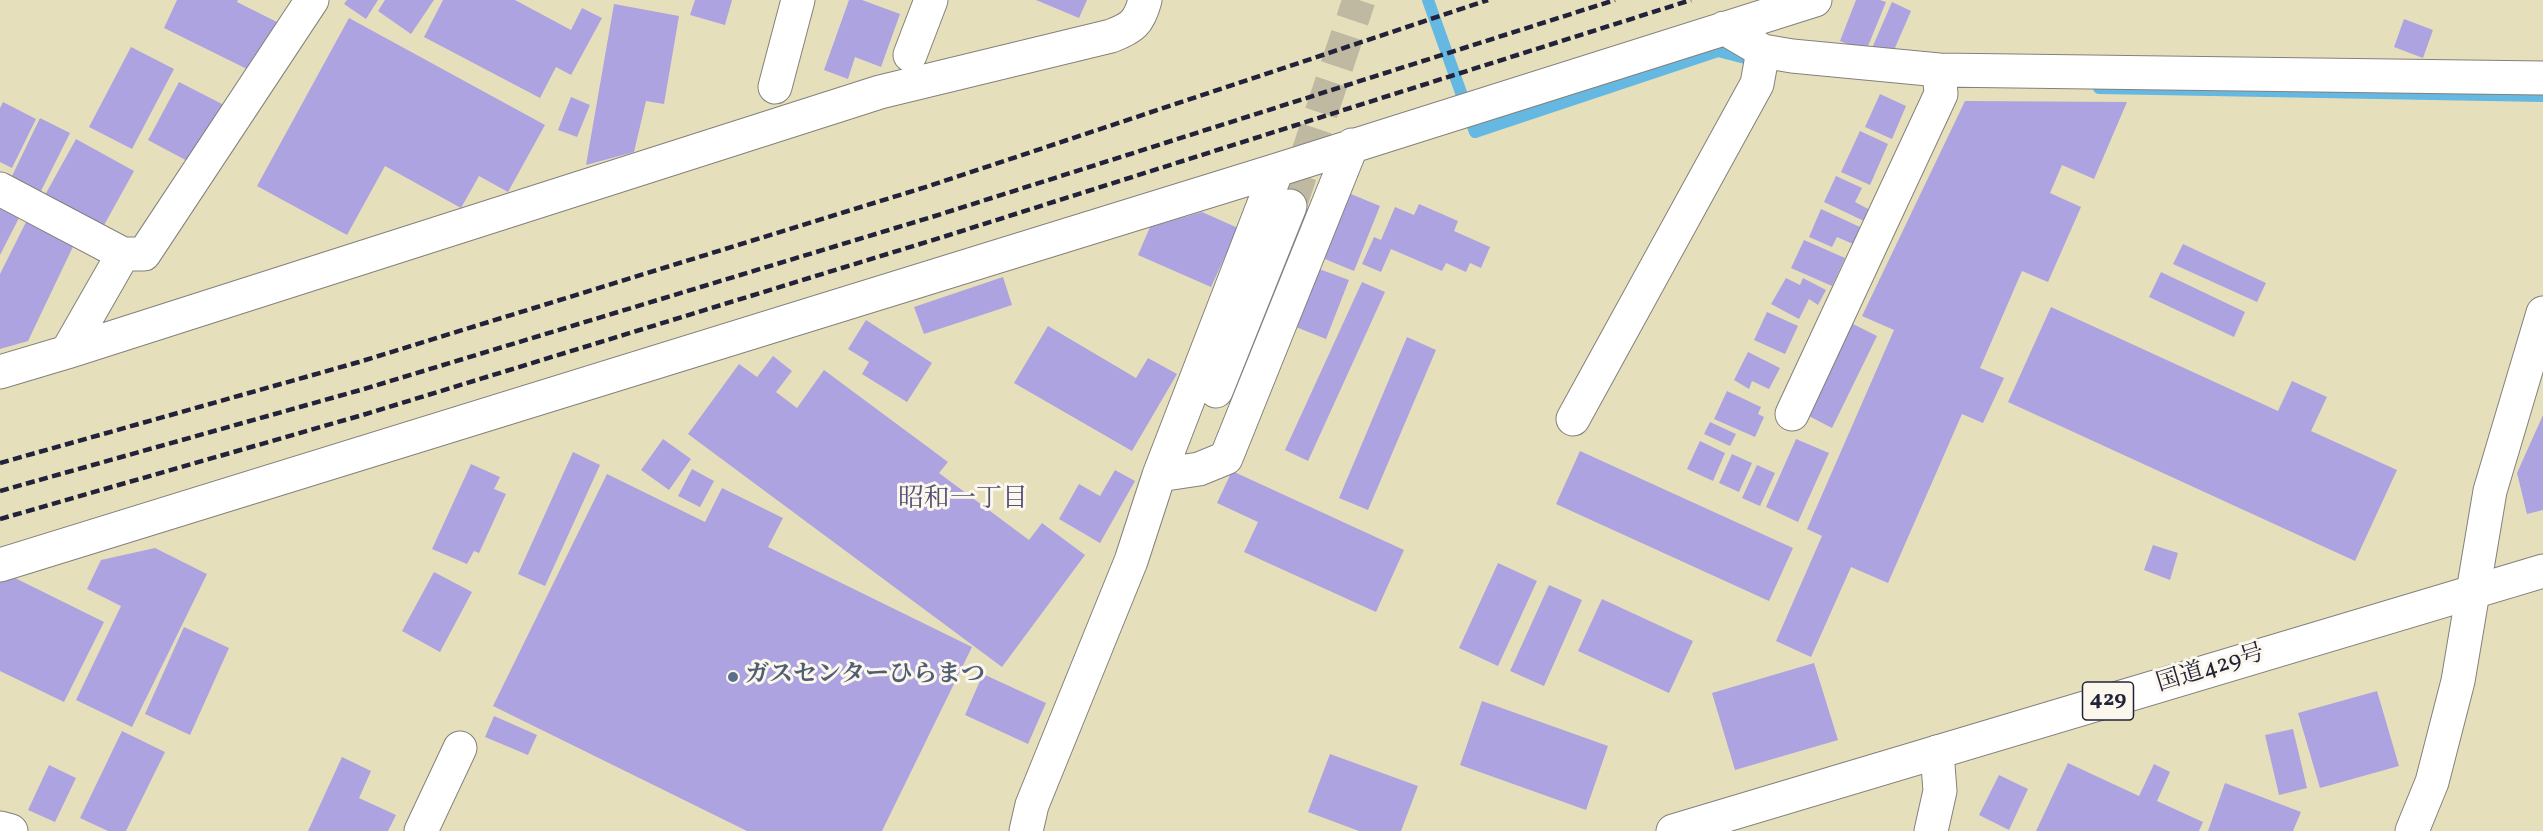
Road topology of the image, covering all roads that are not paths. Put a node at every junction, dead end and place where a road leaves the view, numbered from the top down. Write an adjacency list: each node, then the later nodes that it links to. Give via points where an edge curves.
1 (312, 0): 16 (main road, via 144,254)
2 (798, 0): 11 (main road)
3 (931, 0): 7 (main road)
4 (1145, 0): 18 (main road, via 1141,15 1130,28 1111,36 880,92)
5 (1815, 0): 6 (main road)
6 (1724, 28): 8 (main road); 12 (main road)
7 (910, 55)
8 (1762, 59): 10 (main road, via 1792,56); 21 (main road, via 1757,84)
9 (2543, 78): 10 (main road)
10 (1940, 80): 20 (main road)
11 (775, 87)
12 (1352, 145): 13 (main road); 22 (main road, via 1226,458 1199,469)
13 (1277, 170): 22 (main road); 23 (main road)
14 (0, 189): 16 (main road)
15 (1290, 206): 22 (main road, via 1197,436)
16 (123, 254): 18 (main road)
17 (2543, 313): 25 (main road, via 2490,491)
18 (67, 352): 19 (main road)
19 (0, 372)
20 (1792, 414)
21 (1573, 419)
22 (1159, 476): 31 (main road, via 1131,561 1032,805)
23 (0, 565)
24 (2543, 571): 25 (main road, 国道429号 / 429)
25 (2475, 592): 27 (main road, 国道429号 / 429); 34 (main road, via 2458,681 2432,782)
26 (460, 748): 30 (main road)
27 (1936, 752): 32 (main road, 国道429号 / 429); 33 (main road, via 1940,791)
28 (0, 828): 29 (main road)
29 (11, 831)
30 (421, 831)
31 (1026, 831)
32 (1673, 831)
33 (1931, 831)
34 (2412, 831)

